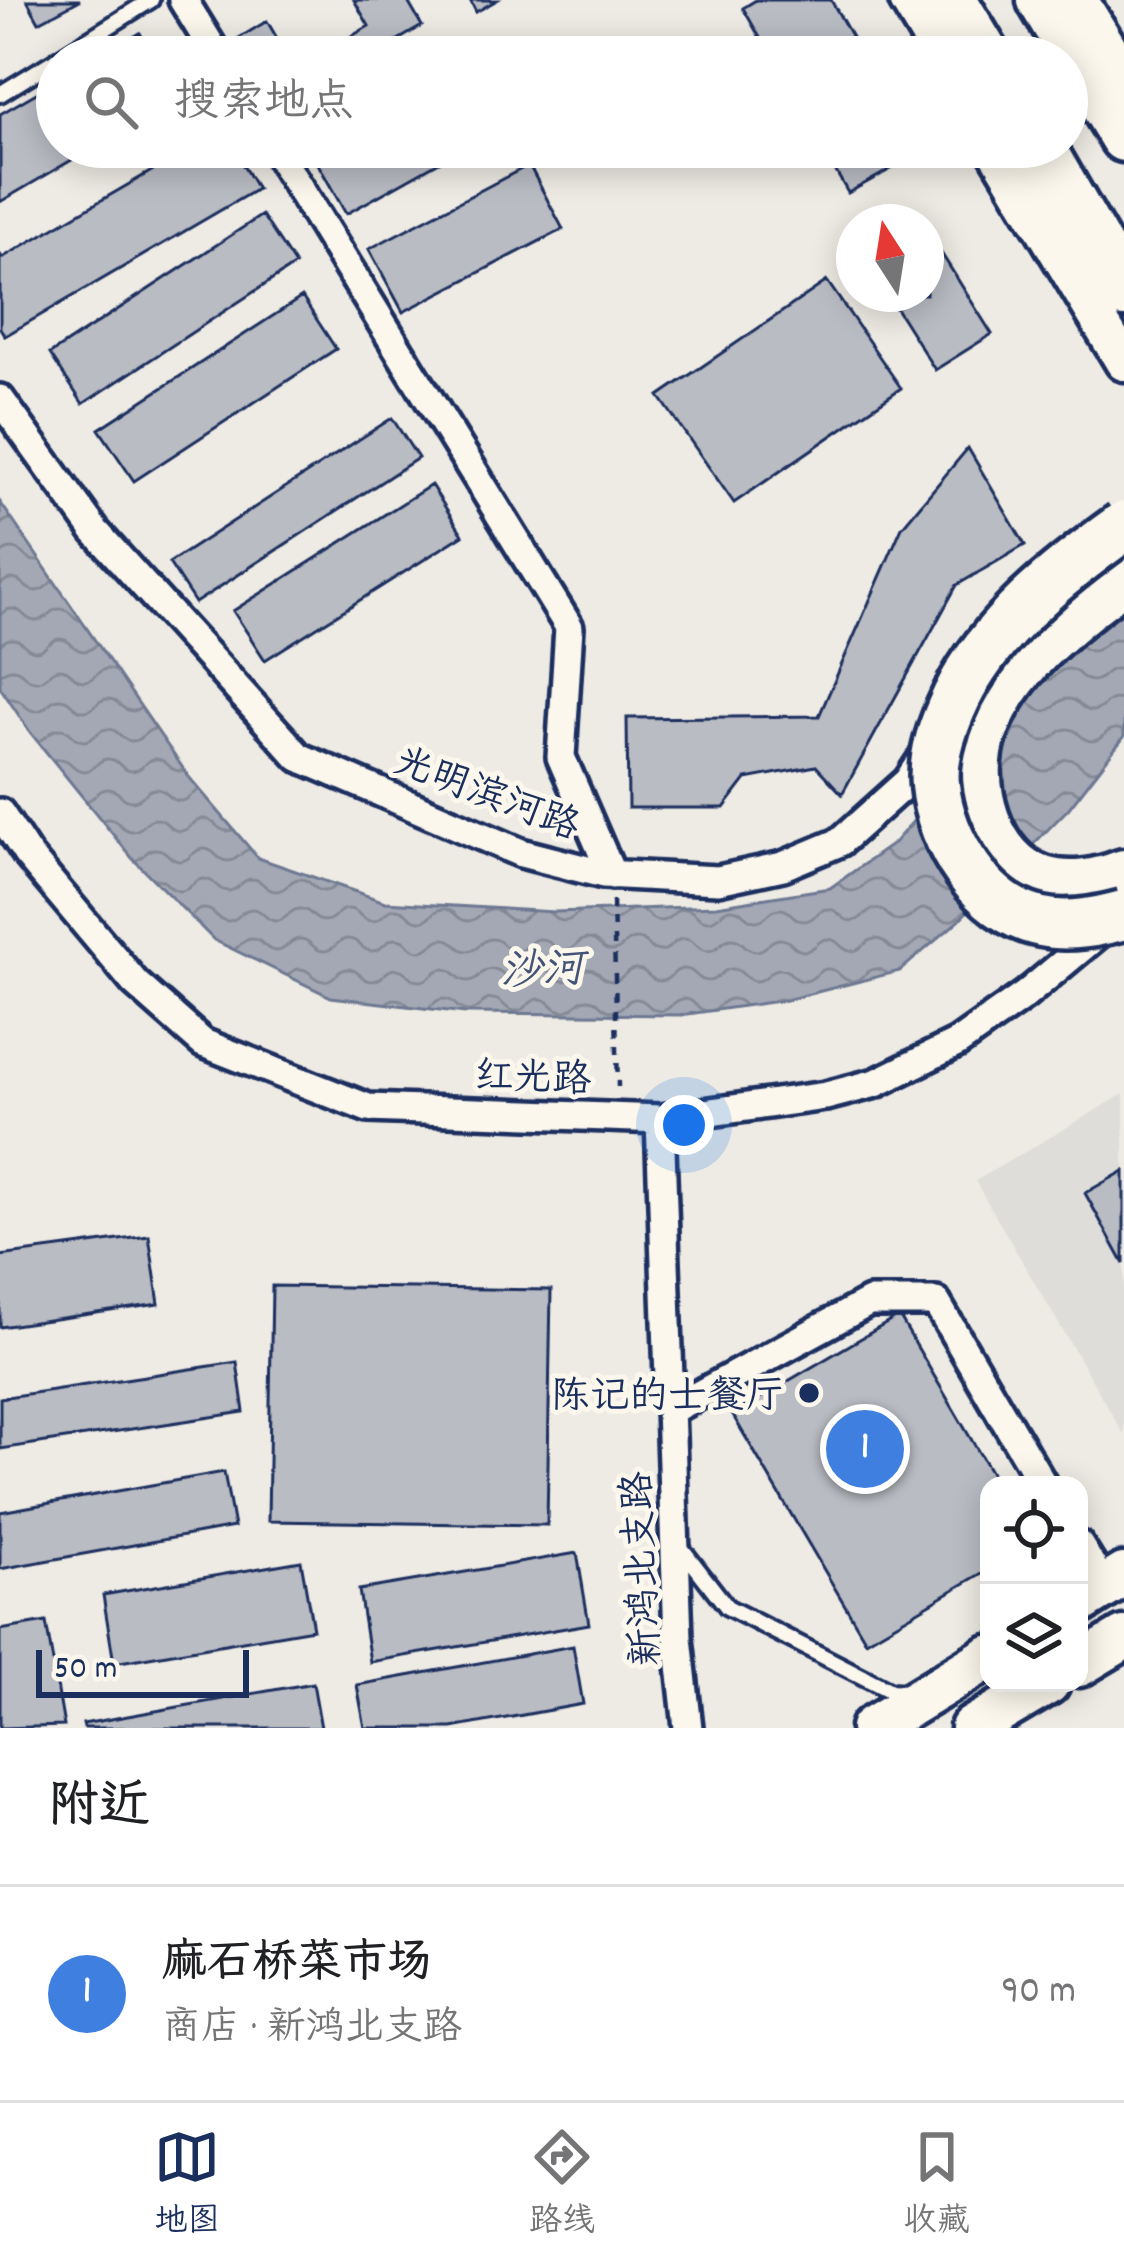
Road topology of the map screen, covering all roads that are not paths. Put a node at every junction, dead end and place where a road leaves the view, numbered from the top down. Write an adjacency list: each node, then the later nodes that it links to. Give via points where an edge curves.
1 (151, 0): 6 (lane)
2 (183, 0): 7 (street)
3 (908, 0): 8 (main road)
4 (952, 0): 9 (highway)
5 (1060, 10): 10 (highway)
6 (93, 36)
7 (205, 36)
8 (929, 36)
9 (973, 36)
10 (1077, 36)
11 (1088, 54): 14 (highway)
12 (36, 72): 13 (lane)
13 (0, 94)
14 (1118, 101): 15 (lane)
15 (1124, 152)
16 (287, 168): 29 (street, via 569,627 561,757)
17 (1008, 168): 22 (main road)
18 (1053, 168): 21 (highway)
19 (1057, 168): 20 (lane)
20 (1110, 237)
21 (1124, 293)
22 (1124, 362)
23 (0, 399): 29 (street, 光明滨河路, via 95,531 299,757 521,853)
24 (1124, 526): 30 (highway, bridge, via 1071,564 986,653 943,727 934,784 946,831 998,902 1039,922)
25 (1124, 538): 29 (street, 光明滨河路, via 1019,626 908,781 840,842 718,880)
26 (1124, 577): 28 (highway, via 1053,635 1000,696 982,734 975,779 1004,854 1040,880 1079,885)
27 (0, 813): 31 (street, 红光路, via 135,983 203,1043 368,1108)
28 (1124, 874)
29 (612, 875)
30 (1124, 914): 31 (street, 红光路, via 957,1043 876,1084)
31 (660, 1119): 32 (street, 新鸿北支路)
32 (671, 1410): 33 (street, via 869,1302 935,1302); 34 (street, 新鸿北支路)
33 (1038, 1476)
34 (675, 1540): 41 (lane, via 728,1606 891,1690); 42 (street, 新鸿北支路)
35 (1088, 1561): 36 (street)
36 (1103, 1588)
37 (1121, 1646): 38 (main road)
38 (1088, 1661)
39 (980, 1663): 41 (main road)
40 (1033, 1692): 44 (main road)
41 (929, 1694): 43 (main road)
42 (688, 1728)
43 (872, 1728)
44 (972, 1728)

